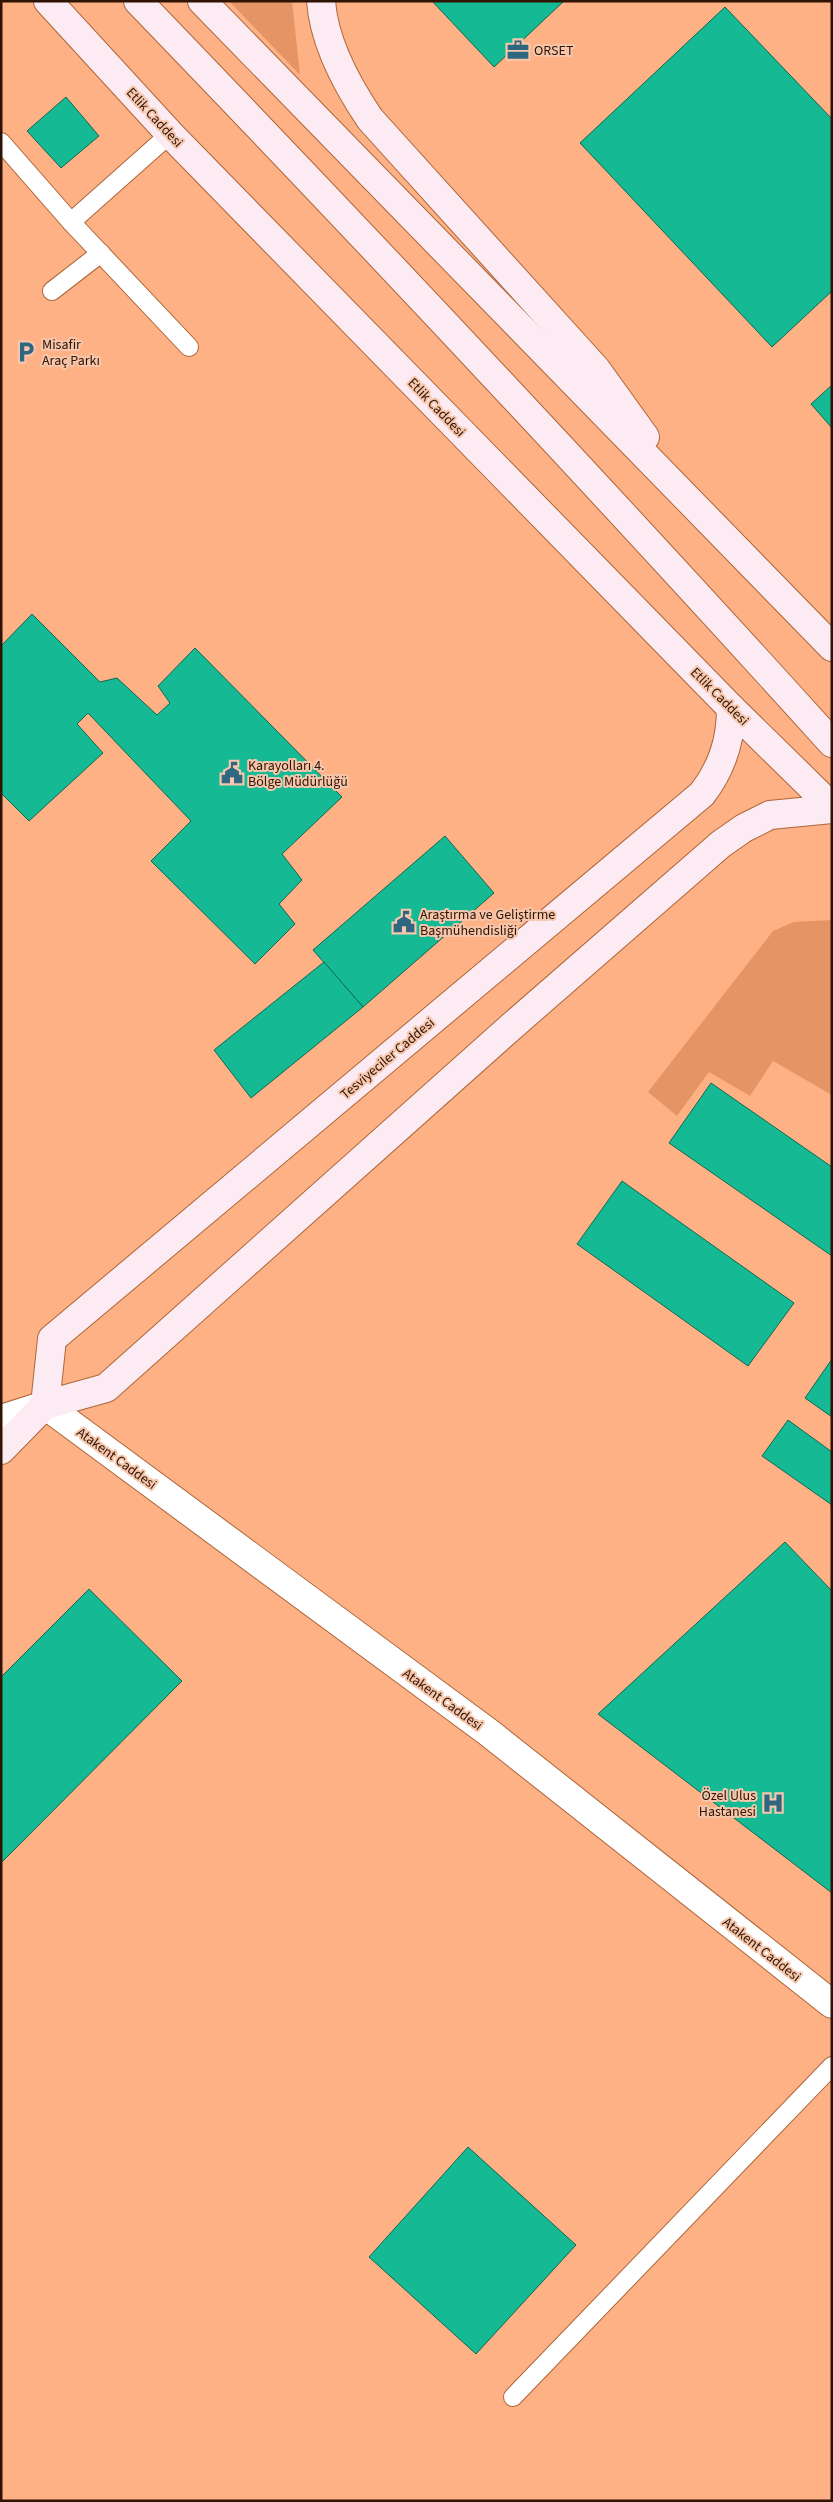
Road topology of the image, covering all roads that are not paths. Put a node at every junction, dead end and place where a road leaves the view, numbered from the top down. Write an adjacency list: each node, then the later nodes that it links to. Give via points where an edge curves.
1 (48, 1): 5 (main road, Etlik Caddesi)
2 (138, 1): 14 (main road, via 284,152)
3 (202, 1): 11 (main road)
4 (321, 1): 11 (main road, via 332,45 348,87 370,119 596,369)
5 (170, 134): 7 (lane); 13 (main road, Etlik Caddesi)
6 (1, 142): 7 (lane)
7 (71, 222): 8 (lane)
8 (101, 253): 9 (lane); 10 (lane)
9 (52, 291)
10 (189, 347)
11 (700, 513): 12 (main road)
12 (832, 648)
13 (732, 708): 15 (main road, Etlik Caddesi); 16 (main road, Tesviyeciler Caddesi, via 725,755 715,777 702,794 52,1339)
14 (832, 743)
15 (832, 808): 16 (main road, via 770,815 721,844 106,1388)
16 (45, 1405): 17 (street); 18 (main road); 19 (street, Atakent Caddesi, via 488,1732)
17 (1, 1419)
18 (1, 1450)
19 (832, 2004)
20 (832, 2066): 21 (lane)
21 (513, 2397)

